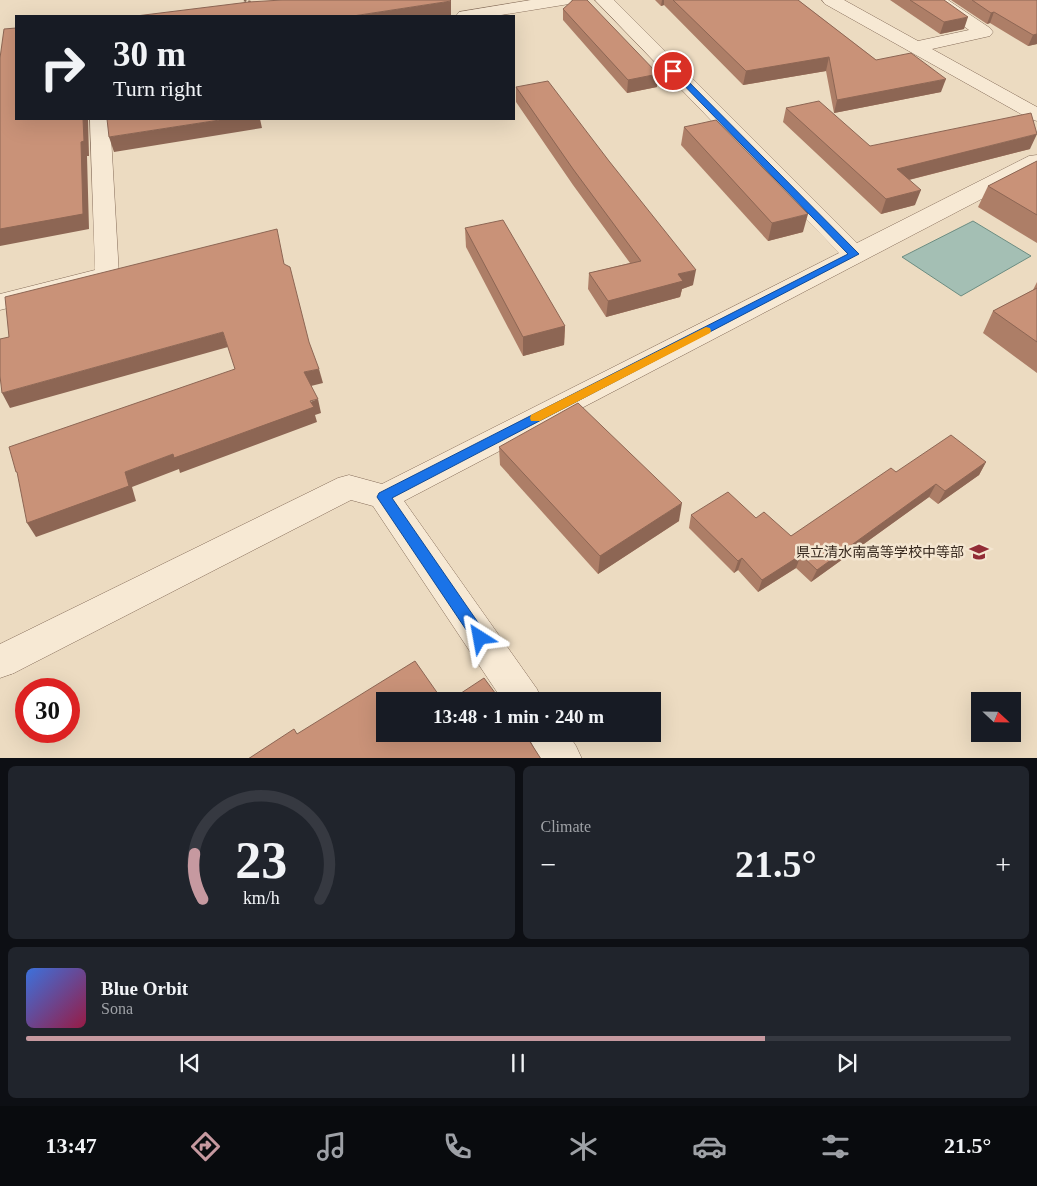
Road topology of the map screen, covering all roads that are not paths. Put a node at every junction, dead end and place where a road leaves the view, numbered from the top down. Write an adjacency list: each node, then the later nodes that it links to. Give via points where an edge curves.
1 (563, 0): 5 (street)
2 (604, 0): 10 (street)
3 (831, 0): 6 (street)
4 (938, 0): 6 (street, via 984,32)
5 (472, 15)
6 (916, 47): 7 (street)
7 (1037, 115)
8 (100, 120): 11 (street, via 107,275)
9 (1037, 161): 10 (street)
10 (854, 254): 12 (street)
11 (0, 302)
12 (384, 497): 13 (street, via 349,487); 14 (street)
13 (1, 661)
14 (518, 692)
15 (552, 742): 16 (street)
16 (563, 758)

